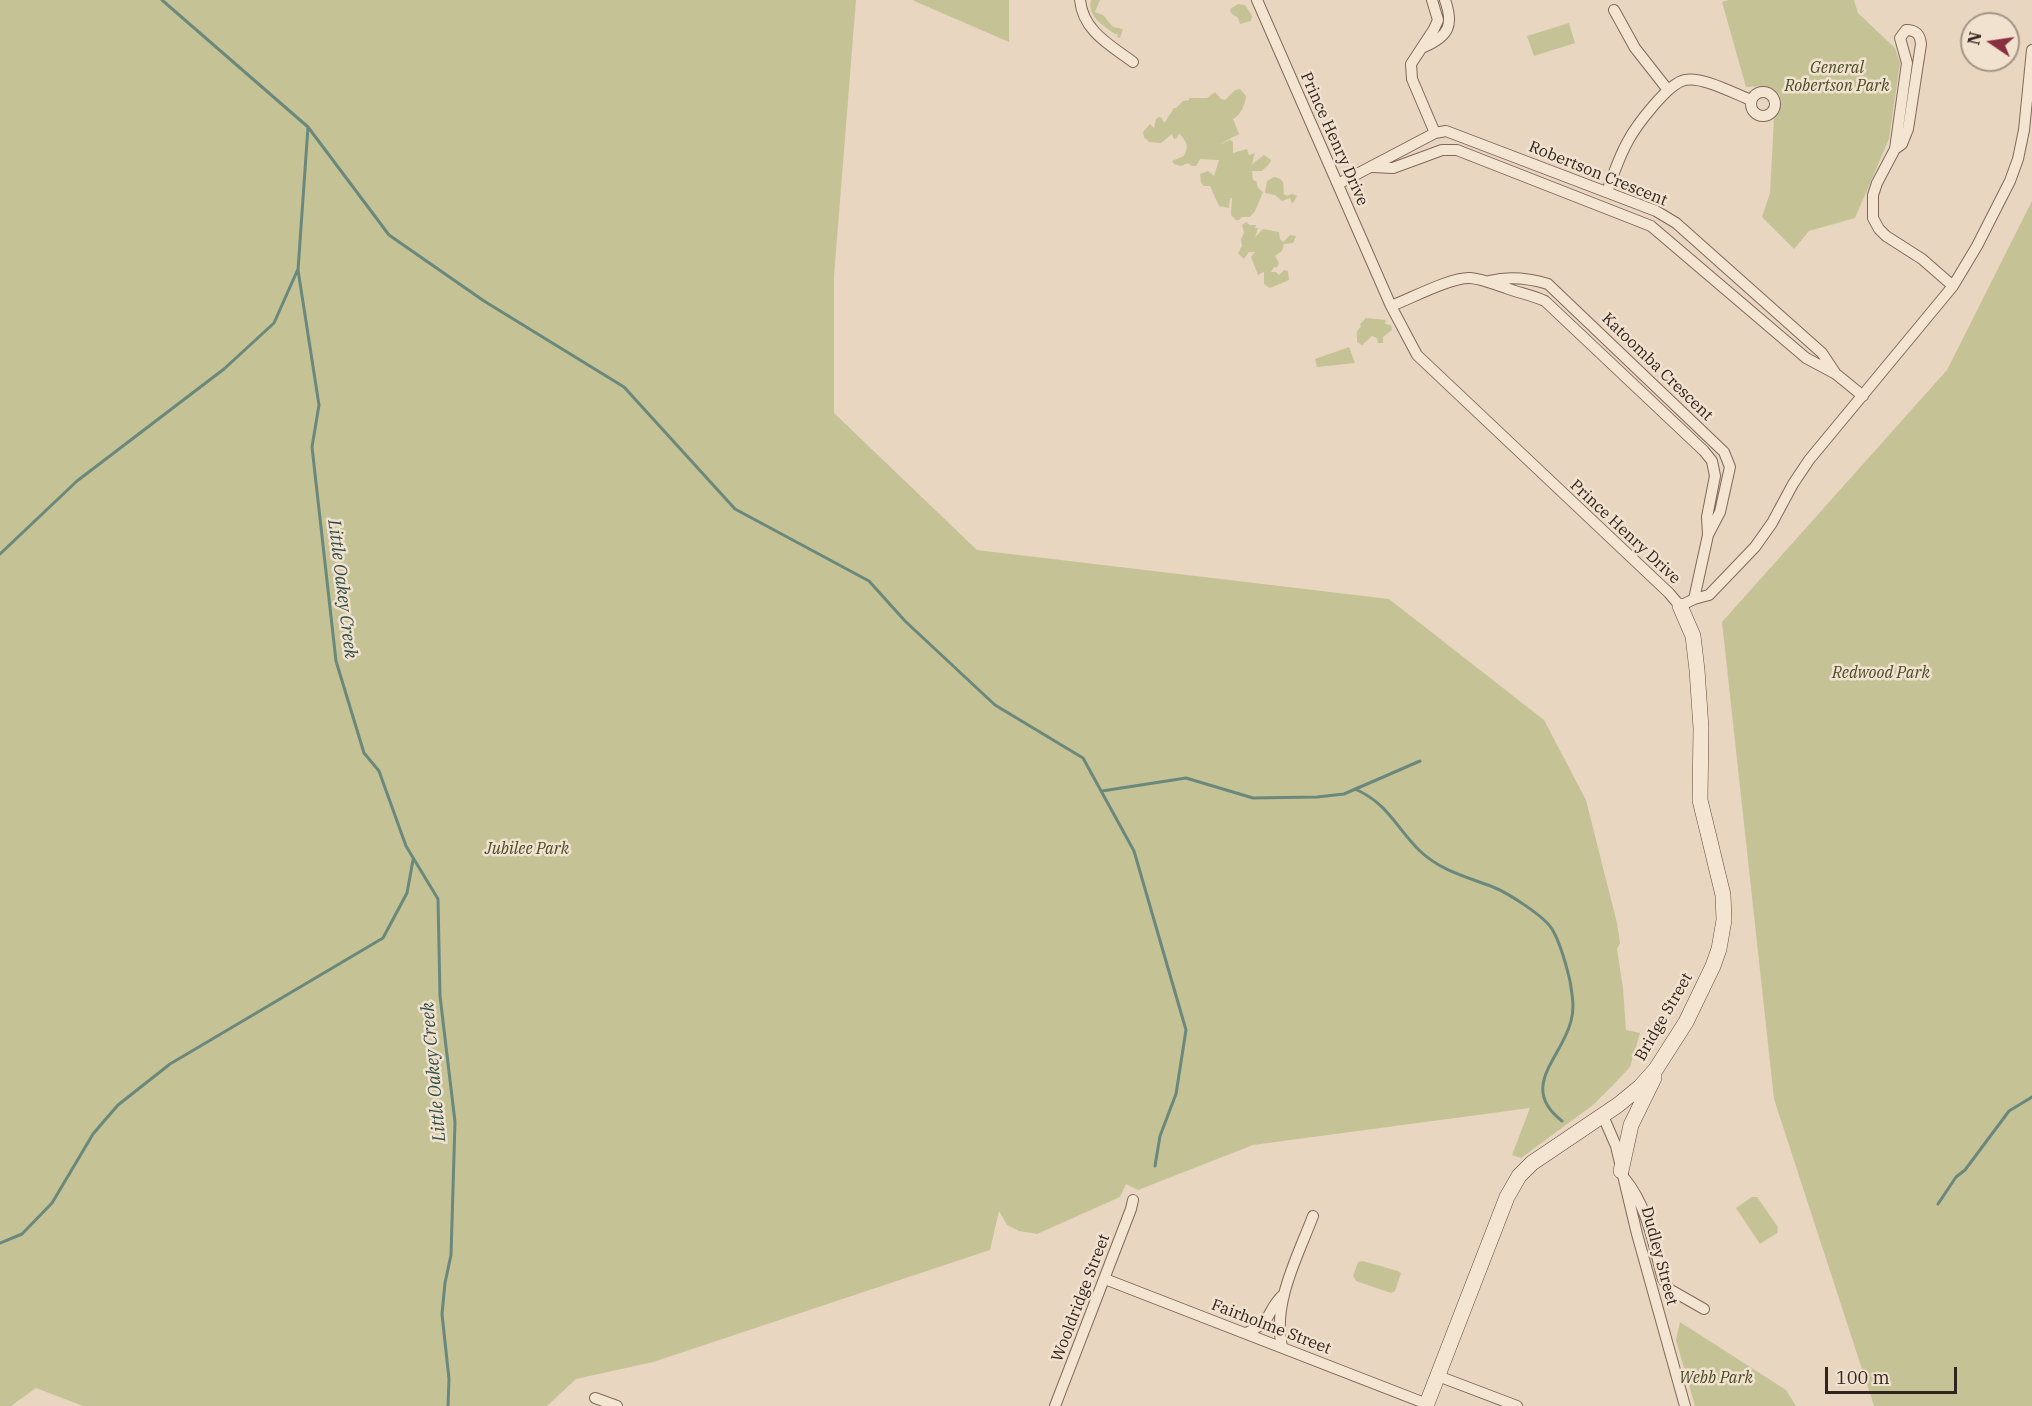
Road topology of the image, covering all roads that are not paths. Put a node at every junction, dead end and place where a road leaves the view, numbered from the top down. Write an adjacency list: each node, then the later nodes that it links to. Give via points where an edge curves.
1 (1080, 0): 8 (street, via 1090,29)
2 (1257, 0): 14 (street, Prince Henry Drive)
3 (1432, 0): 6 (street, via 1438,20)
4 (1445, 0): 6 (street, via 1450,15 1447,31)
5 (1614, 10): 9 (street, via 1635,48)
6 (1424, 47): 11 (street, via 1412,64 1412,79)
7 (2032, 50): 17 (street, Prince Henry Drive, via 2018,159 1982,237)
8 (1133, 62)
9 (1668, 90): 10 (street, via 1686,79 1697,80); 15 (street, via 1629,139)
10 (1751, 100)
11 (1435, 133): 13 (street, Robertson Crescent); 15 (street, Robertson Crescent, via 1446,131)
12 (1895, 149): 12 (street, via 1907,63 1900,38 1906,30 1912,30 1917,32 1921,44 1908,129 1902,144); 17 (street, via 1872,195 1873,218 1886,236 1922,259)
13 (1373, 167): 14 (street, Robertson Crescent); 19 (street, Robertson Crescent, via 1393,168 1442,150 1457,150 1651,226 1806,358)
14 (1338, 184): 18 (street, Prince Henry Drive)
15 (1606, 192): 19 (street, Robertson Crescent, via 1676,223 1821,353)
16 (1489, 281): 18 (street, Katoomba Crescent, via 1467,278); 21 (street, Katoomba Crescent, via 1545,301 1704,451 1712,461 1715,476 1707,517); 21 (street, Katoomba Crescent, via 1506,277 1548,284 1724,452 1730,468 1720,512)
17 (1953, 286): 20 (street, Prince Henry Drive)
18 (1391, 306): 22 (street, Prince Henry Drive, via 1428,368 1669,593)
19 (1836, 374): 20 (street, Robertson Crescent)
20 (1863, 396): 22 (street, Prince Henry Drive, via 1809,460 1755,547 1709,596)
21 (1708, 534): 22 (street, Katoomba Crescent)
22 (1687, 603): 23 (street, Bridge Street, via 1701,728 1700,800 1723,895 1724,920 1713,966 1686,1022)
23 (1656, 1069): 24 (street, Bridge Street); 25 (street, via 1631,1125)
24 (1603, 1116): 25 (street, Dudley Street); 33 (street, Bridge Street, via 1532,1163 1514,1184)
25 (1622, 1174): 30 (street, via 1642,1204 1669,1289); 39 (street, Dudley Street)
26 (1133, 1200): 28 (street, Wooldridge Street)
27 (1313, 1215): 29 (street)
28 (1105, 1279): 31 (street, Fairholme Street); 37 (street, Wooldridge Street)
29 (1284, 1294): 31 (street, via 1264,1323); 32 (street, via 1278,1328)
30 (1704, 1309)
31 (1246, 1333): 32 (street, Fairholme Street)
32 (1282, 1347): 35 (street, Fairholme Street)
33 (1438, 1376): 35 (street, Bridge Street); 38 (street)
34 (595, 1398): 36 (street)
35 (1426, 1405)
36 (616, 1406)
37 (1055, 1406)
38 (1517, 1406)
39 (1685, 1406)

